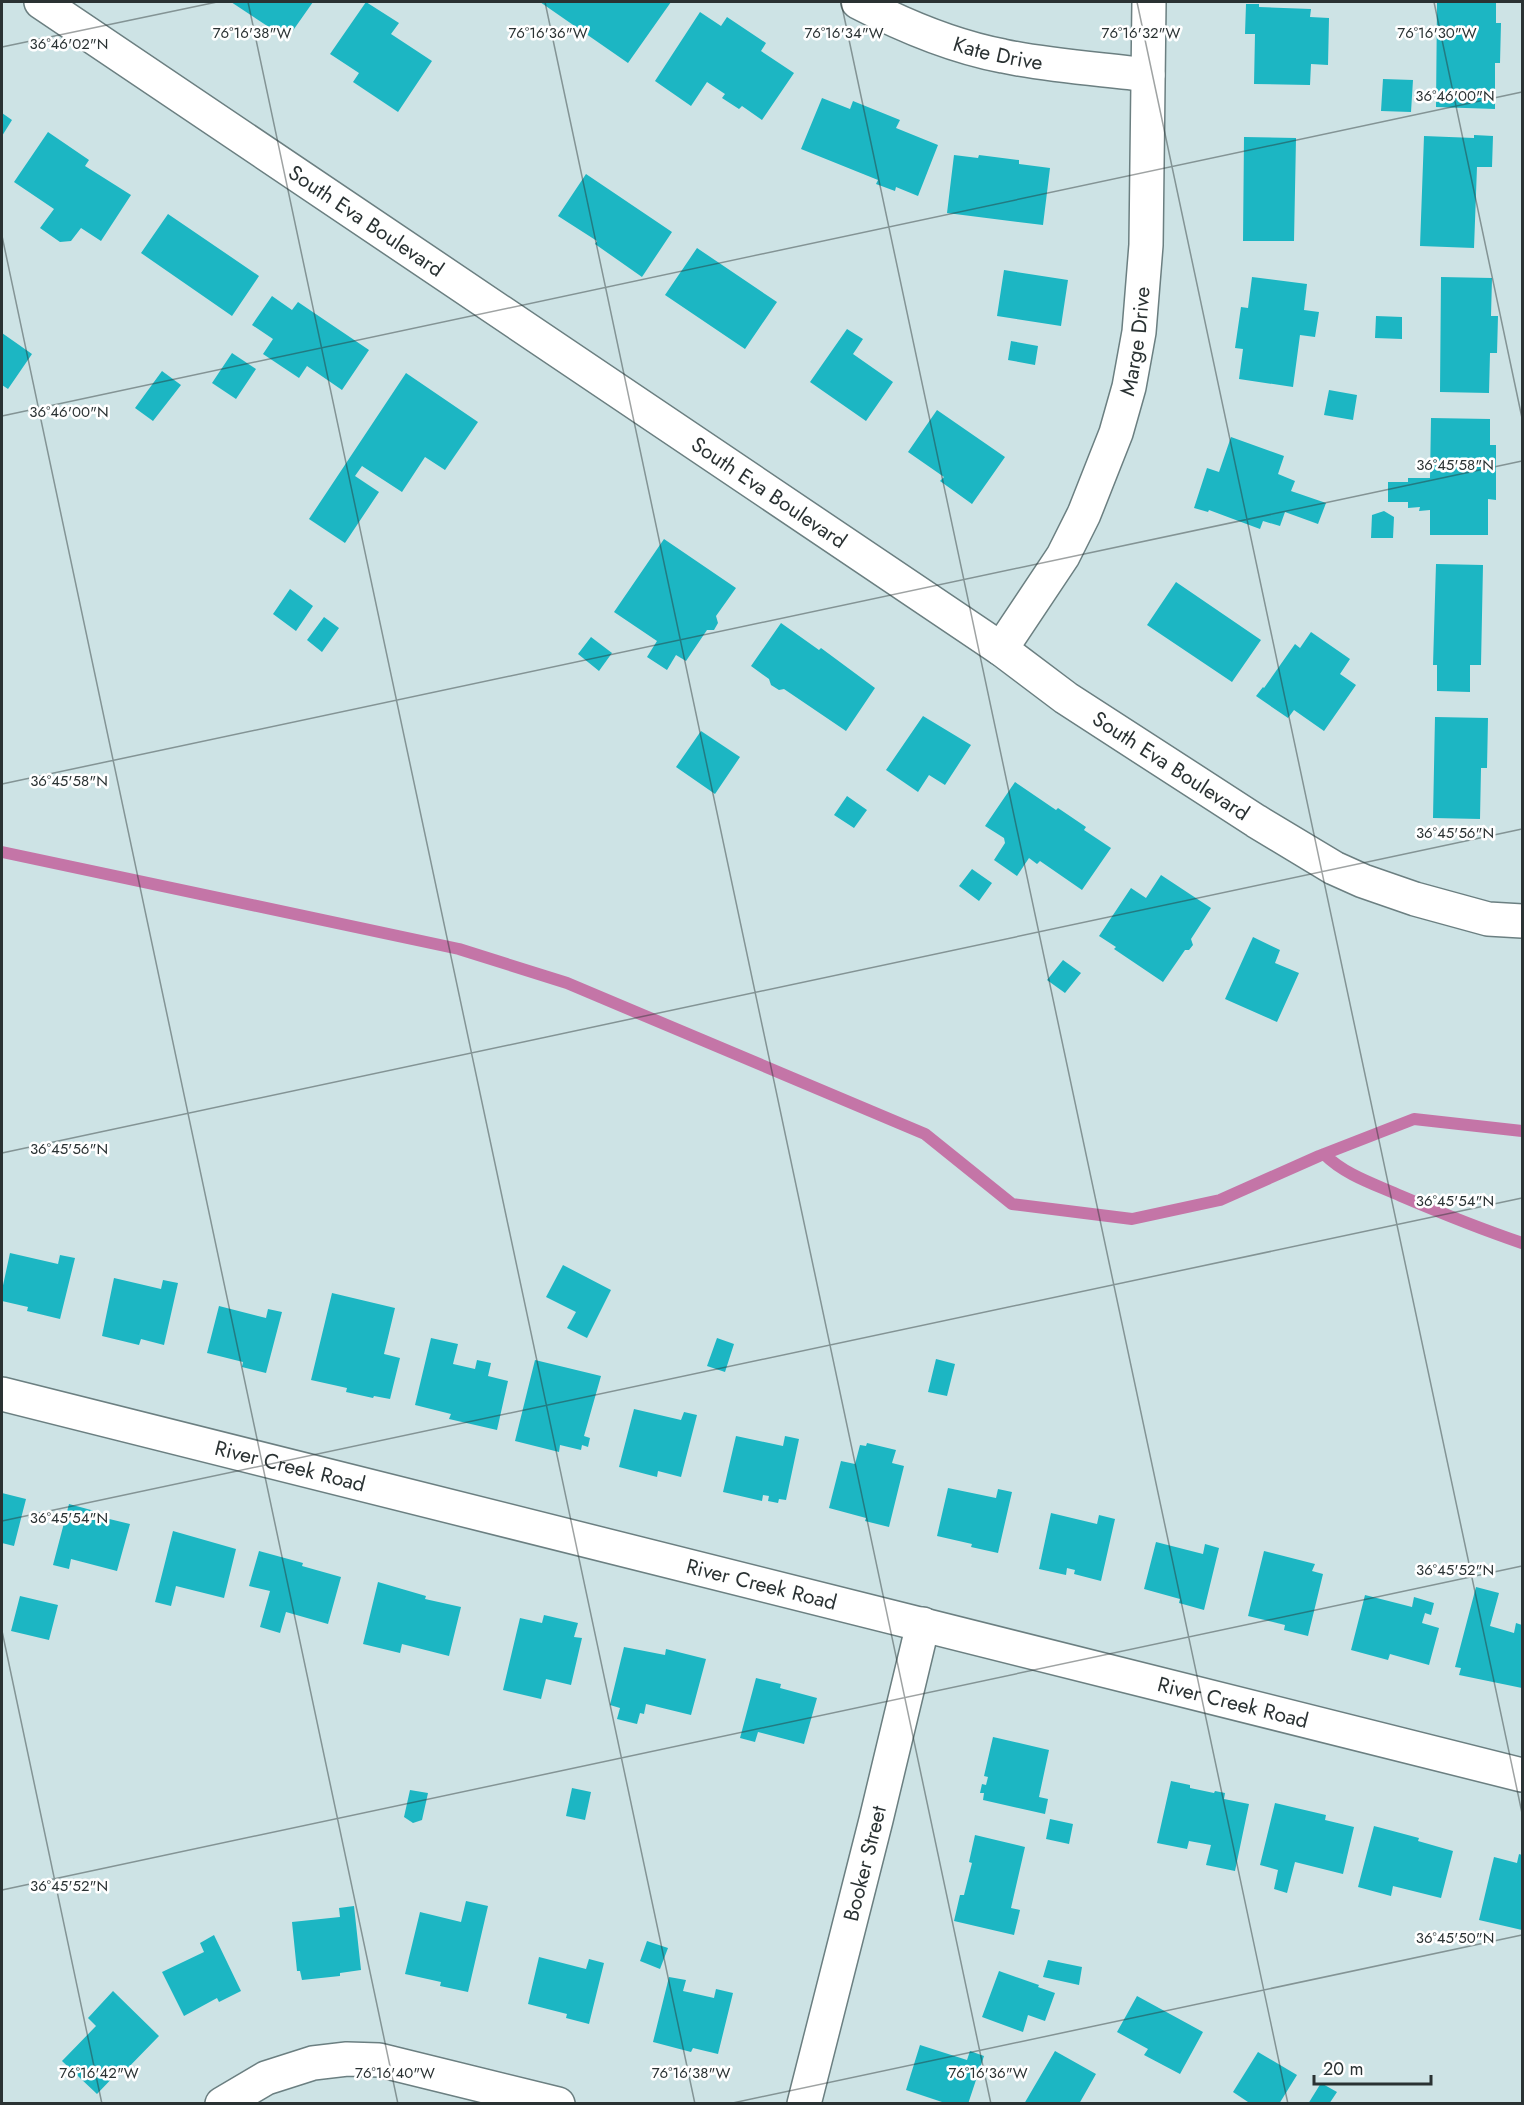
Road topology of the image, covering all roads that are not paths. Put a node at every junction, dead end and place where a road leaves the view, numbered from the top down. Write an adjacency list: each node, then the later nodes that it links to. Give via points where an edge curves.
1 (42, 2): 5 (street, South Eva Boulevard)
2 (858, 2): 4 (street, Kate Drive, via 897,23 1003,57)
3 (1149, 2): 4 (street, Marge Drive)
4 (1148, 75): 5 (street, Marge Drive, via 1146,245 1139,332 1129,387 1116,433 1084,514 1063,556)
5 (1001, 650): 6 (street, South Eva Boulevard, via 1066,698 1334,868 1415,899 1488,919)
6 (1522, 921)
7 (2, 1394): 8 (street, River Creek Road)
8 (923, 1624): 9 (street, River Creek Road); 12 (street, Booker Street)
9 (1522, 1774)
10 (222, 2103): 11 (street, via 267,2078 313,2063 347,2059 379,2060)
11 (558, 2103)
12 (804, 2103)

